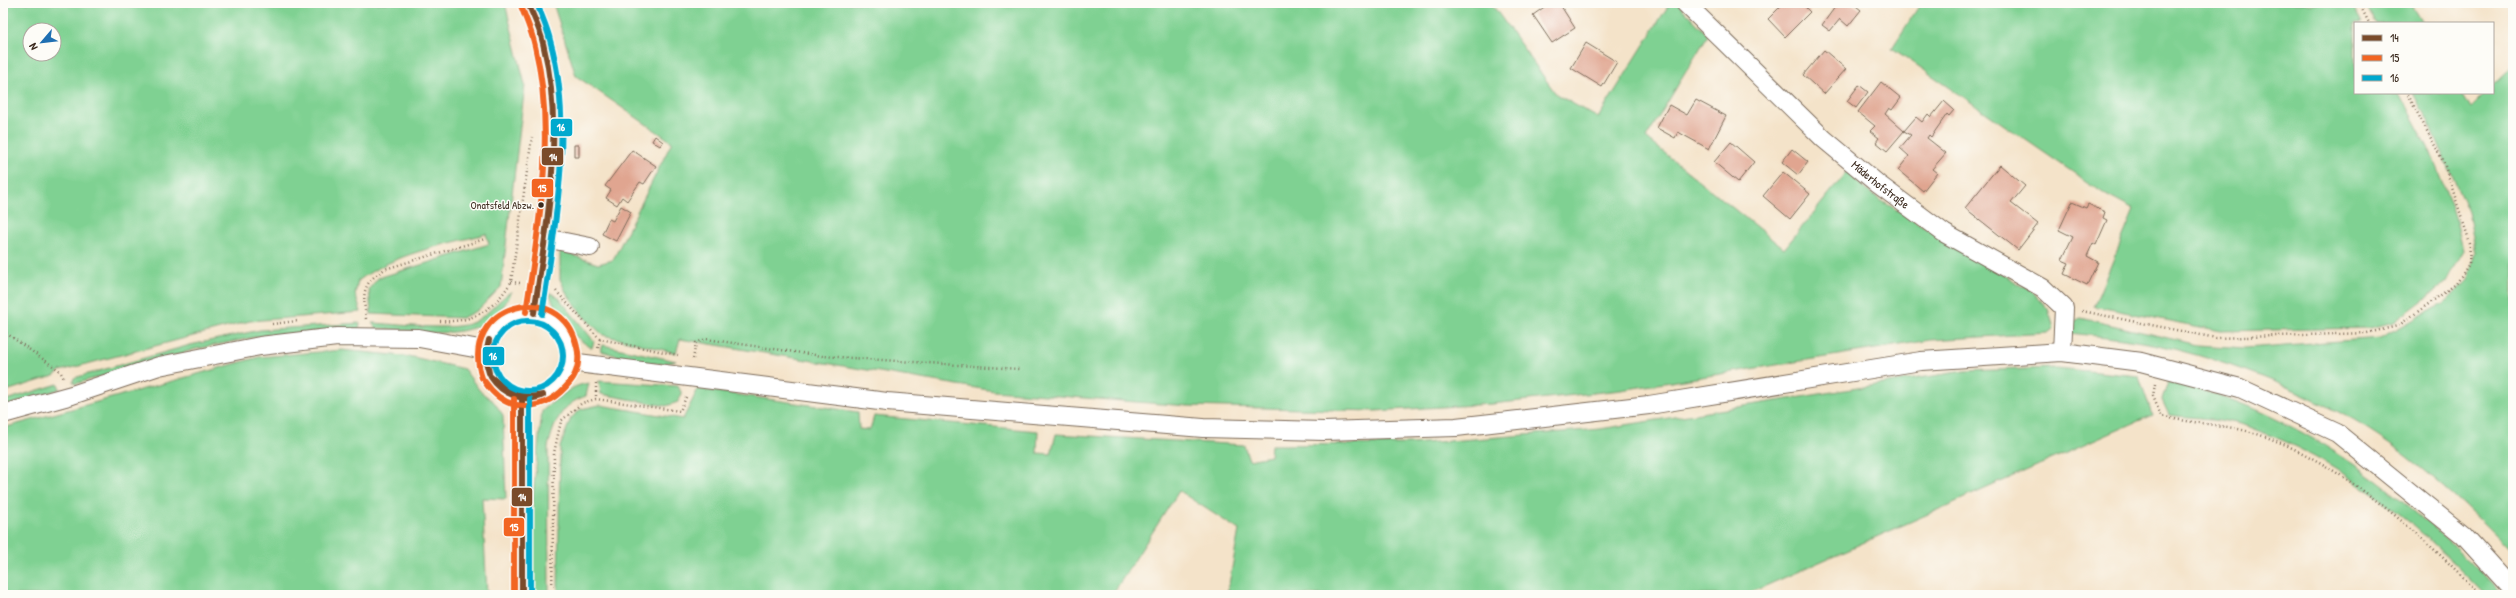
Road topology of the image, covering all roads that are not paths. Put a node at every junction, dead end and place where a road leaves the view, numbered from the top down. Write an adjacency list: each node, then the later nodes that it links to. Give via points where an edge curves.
1 (528, 3): 3 (street, via 543,43 549,86 552,130)
2 (1685, 3): 7 (street, Mäderhofstraße, via 1824,139 1878,184 1944,233 2044,288 2064,308)
3 (545, 238): 4 (street); 5 (street)
4 (590, 247)
5 (534, 313): 6 (street, via 507,318 489,337); 8 (street, via 558,325 570,349)
6 (485, 350): 9 (street, via 490,376 498,387 509,395); 10 (street, via 419,338 369,337 337,337 260,346 158,366 72,395)
7 (2062, 352): 8 (street, via 1921,361 1650,404 1456,427 1324,430 1203,428 895,403); 11 (street, via 2141,362 2240,388 2337,434 2463,535)
8 (570, 362): 9 (street, via 566,375 548,394)
9 (522, 399): 12 (street)
10 (3, 414)
11 (2513, 590)
12 (522, 595)

